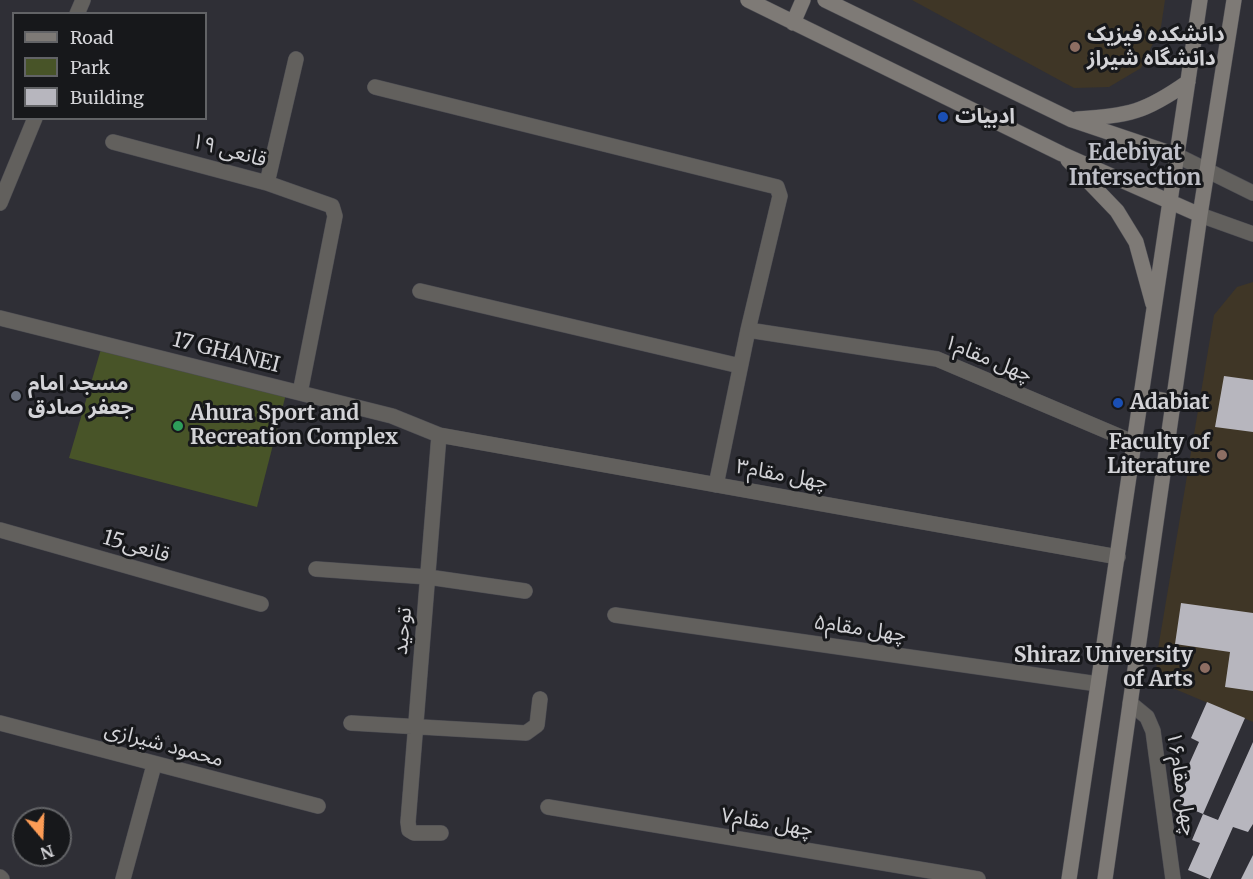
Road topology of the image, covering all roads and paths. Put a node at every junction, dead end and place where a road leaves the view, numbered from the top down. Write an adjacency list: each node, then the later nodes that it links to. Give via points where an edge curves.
1 (748, 0): 6 (main road)
2 (803, 0): 6 (main road)
3 (825, 0): 11 (main road)
4 (1200, 0): 8 (main road)
5 (1234, 0): 15 (main road)
6 (793, 23): 13 (main road)
7 (296, 59): 16 (street)
8 (1188, 82): 11 (main road, via 1156,105 1126,115); 14 (main road)
9 (375, 87): 25 (street, via 777,187 780,196)
10 (34, 120): 19 (street)
11 (1072, 120): 14 (main road)
12 (113, 141): 16 (street, قانعی ۱۹)
13 (1062, 154): 18 (main road); 23 (main road, via 1117,211 1130,231)
14 (1176, 155): 15 (street); 18 (main road)
15 (1207, 170): 17 (street); 20 (main road)
16 (267, 183): 27 (street, قانعی ۱۹, via 332,206 335,216)
17 (1253, 193)
18 (1171, 202): 20 (main road); 23 (main road)
19 (0, 203)
20 (1200, 215): 21 (street); 29 (main road)
21 (1253, 234)
22 (420, 291): 26 (street)
23 (1155, 308): 28 (main road)
24 (0, 318): 27 (street, 17 GHANEI)
25 (748, 330): 26 (street); 31 (street, چهل مقام۱, via 938,359)
26 (740, 366): 32 (street)
27 (300, 393): 30 (street, 17 GHANEI, via 392,416)
28 (1142, 396): 29 (main road); 31 (main road)
29 (1173, 402): 42 (main road)
30 (439, 435): 32 (street, چهل مقام۳); 36 (street, توحید)
31 (1135, 443): 34 (main road)
32 (716, 485): 34 (street, چهل مقام۳)
33 (0, 530): 38 (street, 15قانعی)
34 (1118, 557): 40 (main road)
35 (316, 569): 36 (street)
36 (428, 577): 37 (street); 45 (street, توحید)
37 (525, 591)
38 (261, 603)
39 (615, 615): 40 (street, چهل مقام۵)
40 (1098, 684): 52 (main road)
41 (540, 699): 45 (street, via 537,725 526,733)
42 (1130, 703): 53 (main road); 54 (street, چهل مقام۱۶, via 1147,717 1153,731)
43 (0, 723): 46 (street, محمود شیرازی)
44 (351, 723): 45 (street)
45 (416, 726): 49 (street, توحید, via 409,830)
46 (154, 765): 47 (street, محمود شیرازی); 50 (street)
47 (318, 806)
48 (548, 807): 51 (street, چهل مقام۷)
49 (441, 833)
50 (123, 879)
51 (978, 879)
52 (1069, 879)
53 (1105, 879)
54 (1173, 879)

